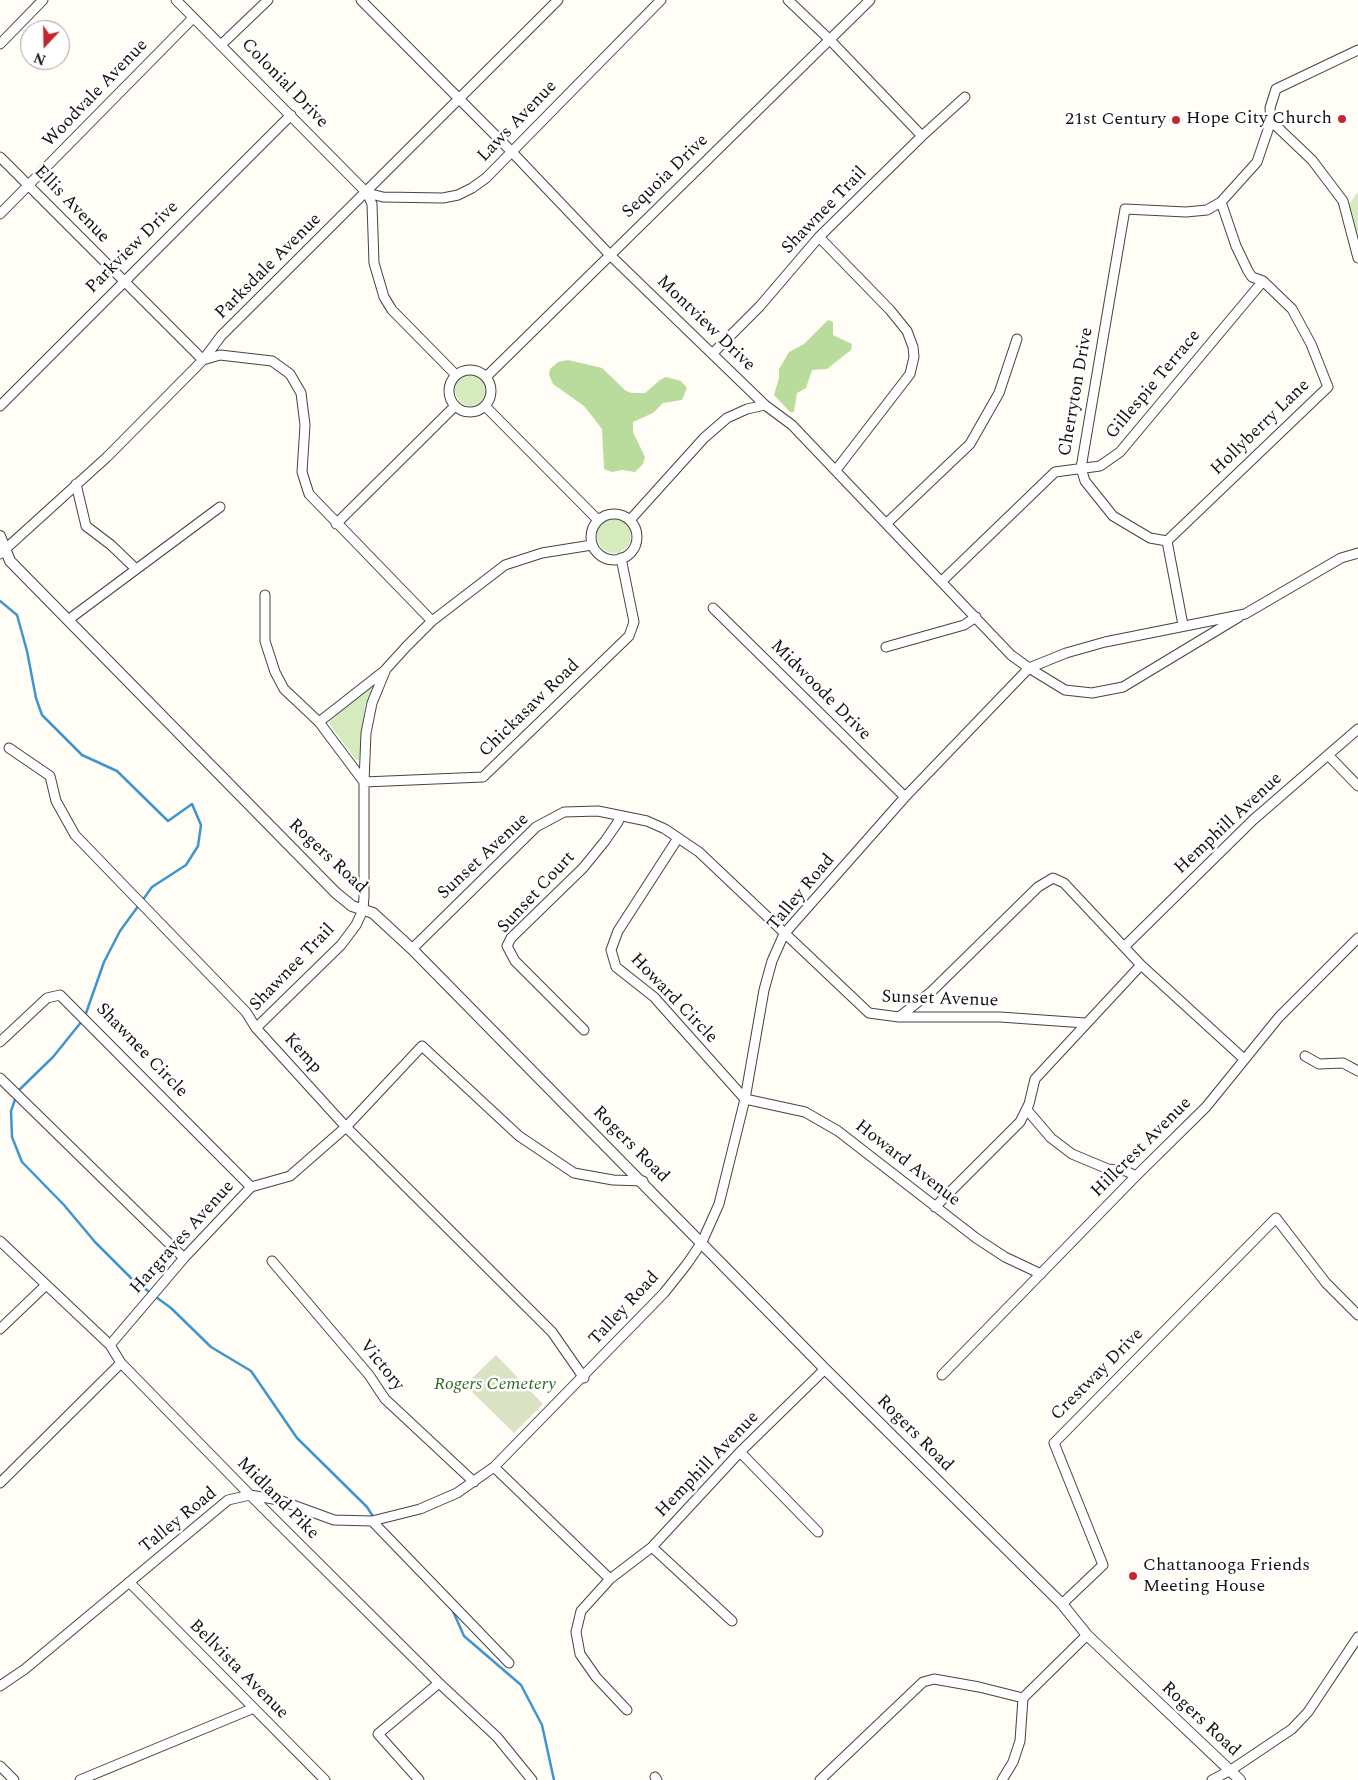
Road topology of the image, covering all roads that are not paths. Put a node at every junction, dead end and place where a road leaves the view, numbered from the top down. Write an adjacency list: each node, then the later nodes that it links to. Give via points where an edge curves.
1 (43, 0): 11 (street)
2 (176, 0): 9 (street, Colonial Drive)
3 (268, 0): 12 (street)
4 (361, 0): 15 (street, Montview Drive)
5 (558, 0): 15 (street, Parksdale Avenue)
6 (661, 0): 19 (street, Laws Avenue)
7 (788, 0): 10 (street)
8 (870, 0): 10 (street, Sequoia Drive)
9 (194, 18): 12 (street, Colonial Drive); 21 (street, Woodvale Avenue)
10 (830, 40): 18 (street); 26 (street, Sequoia Drive)
11 (0, 44)
12 (222, 44): 16 (street, Colonial Drive)
13 (1358, 50): 17 (street, via 1276,89 1270,108)
14 (965, 96): 18 (street, Shawnee Trail)
15 (459, 98): 19 (street, Montview Drive); 22 (street, Parksdale Avenue)
16 (291, 115): 22 (street, Colonial Drive); 28 (street, Parkview Drive)
17 (1271, 121): 23 (street, via 1257,162); 27 (street, via 1312,160 1343,201)
18 (922, 136): 25 (street, Shawnee Trail)
19 (511, 151): 22 (street, Laws Avenue, via 486,178 458,196 383,197); 26 (street, Montview Drive)
20 (0, 157): 21 (street, Ellis Avenue)
21 (29, 185): 24 (street, Woodvale Avenue); 28 (street, Ellis Avenue)
22 (367, 193): 32 (street, Parksdale Avenue, via 221,336); 33 (street, via 372,204 374,263 384,297 392,310)
23 (1221, 202): 29 (street, Hollyberry Lane, via 1248,271 1252,277); 39 (street, Cherryton Drive, via 1207,210 1186,212 1125,209)
24 (0, 214)
25 (819, 237): 31 (street, Shawnee Trail, via 760,306); 40 (street, via 907,331 914,356 910,374)
26 (610, 255): 31 (street, Montview Drive); 34 (street, Sequoia Drive)
27 (1358, 258)
28 (122, 281): 32 (street, Ellis Avenue); 36 (street, Parkview Drive)
29 (1263, 281): 39 (street, Gillespie Terrace, via 1120,452 1100,466); 48 (street, Hollyberry Lane, via 1292,309 1311,344 1328,387)
30 (1017, 339): 45 (street, via 999,393 970,444)
31 (714, 353): 35 (street, Montview Drive)
32 (203, 360): 41 (street, Parksdale Avenue); 46 (street, via 220,355 272,361 290,374 301,394 305,425 302,472 309,494)
33 (456, 376): 34 (street, via 464,371 477,371); 37 (street, via 450,384 450,396)
34 (486, 377): 38 (street, via 491,394)
35 (765, 405): 40 (street, Montview Drive, via 792,425); 44 (street, via 734,415 704,438)
36 (0, 406)
37 (455, 406): 38 (street, via 465,412 475,412); 46 (street)
38 (485, 406): 43 (street)
39 (1081, 468): 48 (street, Cherryton Drive, via 1085,481 1112,516 1150,538); 54 (street, Gillespie Terrace, via 1055,472)
40 (836, 470): 45 (street, Montview Drive)
41 (76, 484): 50 (street, Parksdale Avenue); 53 (street, via 86,526)
42 (220, 507): 53 (street)
43 (598, 520): 44 (street, via 614,514); 49 (street, via 591,535)
44 (630, 520): 52 (street, via 637,536 635,546)
45 (888, 523): 54 (street, Montview Drive)
46 (336, 524): 60 (street)
47 (0, 536): 50 (street, Rogers Road)
48 (1167, 541): 61 (street)
49 (592, 545): 52 (street, via 602,556); 60 (street, Shawnee Trail, via 542,553 505,565)
50 (3, 551): 59 (street, Rogers Road)
51 (1358, 553): 57 (street, Talley Road, via 1341,558)
52 (621, 558): 69 (street, Chickasaw Road, via 634,622 629,636 483,777)
53 (136, 570): 59 (street)
54 (942, 581): 58 (street, Montview Drive)
55 (265, 595): 65 (street, via 265,641 275,672 284,689)
56 (713, 608): 71 (street, Midwoode Drive)
57 (1245, 614): 61 (street, Talley Road); 63 (street, Talley Road, via 1123,688 1092,693 1065,690)
58 (976, 617): 62 (street, via 964,625); 63 (street, Montview Drive, via 1011,656)
59 (68, 620): 74 (street, Rogers Road, via 336,893)
60 (432, 621): 64 (street, Shawnee Trail)
61 (1183, 625): 63 (street, Talley Road, via 1105,642)
62 (886, 647)
63 (1029, 668): 71 (street, Talley Road)
64 (386, 670): 65 (street, Shawnee Trail); 69 (street, Shawnee Trail, via 372,703 366,733)
65 (319, 722): 69 (street)
66 (1357, 733): 68 (street, Hemphill Avenue)
67 (9, 748): 82 (street, Kemp, via 50,776 56,801 75,834 246,1012)
68 (1328, 756): 70 (street); 77 (street, Hemphill Avenue, via 1253,820)
69 (364, 782): 74 (street, Shawnee Trail)
70 (1358, 786)
71 (904, 797): 75 (street, Talley Road)
72 (620, 816): 73 (street, Sunset Avenue, via 647,821); 78 (street, Sunset Avenue, via 598,811 564,812 536,827); 83 (street, Sunset Court, via 583,868 511,938 507,946 514,961)
73 (678, 838): 75 (street, Sunset Avenue, via 728,877); 89 (street, Howard Circle, via 618,932 610,950 616,967 654,997)
74 (363, 910): 78 (street, Rogers Road, via 373,913); 82 (street, Shawnee Trail, via 356,926 341,945)
75 (784, 934): 80 (street, Sunset Avenue, via 869,1013); 89 (street, Talley Road, via 764,990)
76 (1358, 938): 86 (street, Hillcrest Avenue, via 1278,1018)
77 (1125, 946): 79 (street); 80 (street, via 1064,883 1053,878 1038,887 932,991)
78 (412, 949): 93 (street, Rogers Road)
79 (1141, 965): 81 (street); 86 (street)
80 (899, 1018): 81 (street, Sunset Avenue, via 1000,1017)
81 (1085, 1023): 90 (street, via 1035,1079)
82 (256, 1028): 91 (street, Kemp)
83 (584, 1030)
84 (0, 1042): 94 (street, Shawnee Circle, via 47,998 60,995)
85 (1305, 1056): 87 (street, via 1319,1064 1343,1063)
86 (1244, 1059): 92 (street, Hillcrest Avenue, via 1206,1107)
87 (1358, 1071)
88 (0, 1078): 98 (street)
89 (745, 1099): 95 (street, Howard Avenue, via 805,1112 838,1131); 97 (street, Talley Road, via 719,1204)
90 (1027, 1110): 92 (street, via 1051,1138 1072,1154); 95 (street, via 1015,1128)
91 (346, 1127): 93 (street, Hargraves Avenue, via 422,1046 519,1136 574,1173); 94 (street, Hargraves Avenue, via 290,1176); 108 (street, Kemp, via 552,1332)
92 (1136, 1176): 100 (street, Hillcrest Avenue)
93 (643, 1181): 97 (street, Rogers Road)
94 (251, 1187): 98 (street, Hargraves Avenue)
95 (935, 1207): 100 (street, Howard Avenue, via 1005,1257)
96 (0, 1241): 101 (street, Midland Pike)
97 (702, 1242): 106 (street, Rogers Road); 108 (street, Talley Road, via 664,1293)
98 (184, 1258): 104 (street, Hargraves Avenue)
99 (272, 1261): 111 (street, Victory, via 385,1398)
100 (1040, 1274): 107 (street, Hillcrest Avenue)
101 (45, 1286): 103 (street); 104 (street, Midland Pike)
102 (1358, 1315): 119 (street, Crestway Drive, via 1326,1283 1276,1218 1054,1443 1103,1564)
103 (0, 1329)
104 (110, 1345): 105 (street, Midland Pike)
105 (121, 1363): 112 (street); 113 (street, Midland Pike)
106 (825, 1369): 109 (street, Hemphill Avenue); 119 (street, Rogers Road)
107 (942, 1375)
108 (584, 1378): 110 (street, Talley Road)
109 (740, 1452): 115 (street); 116 (street, Hemphill Avenue)
110 (494, 1467): 111 (street, Talley Road); 117 (street)
111 (474, 1482): 114 (street, Talley Road, via 420,1509)
112 (0, 1483)
113 (250, 1495): 114 (street, Talley Road, via 279,1500 334,1520); 118 (street, Talley Road, via 228,1500); 124 (street, Midland Pike)
114 (372, 1521): 123 (street)
115 (818, 1532)
116 (652, 1547): 117 (street, Hemphill Avenue); 120 (street)
117 (610, 1579): 128 (street, Hemphill Avenue, via 581,1610 576,1632 580,1654 596,1677)
118 (129, 1582): 125 (street, Talley Road); 127 (street, Bellvista Avenue)
119 (1062, 1604): 121 (street, Rogers Road)
120 (732, 1621)
121 (1087, 1635): 126 (street); 130 (street, Rogers Road)
122 (1358, 1637): 130 (street, via 1308,1712 1292,1729)
123 (508, 1662)
124 (439, 1683): 134 (street, via 378,1734); 135 (street, Midland Pike, via 497,1736)
125 (0, 1686)
126 (1023, 1698): 136 (street, via 934,1679 923,1682); 137 (street, via 1020,1741)
127 (254, 1708): 132 (street); 133 (street, Bellvista Avenue)
128 (627, 1710)
129 (0, 1766): 131 (street)
130 (1231, 1770): 138 (street); 139 (street, Rogers Road)
131 (14, 1780)
132 (80, 1780)
133 (325, 1780)
134 (419, 1780)
135 (532, 1780)
136 (820, 1780)
137 (1002, 1780)
138 (1212, 1780)
139 (1240, 1780)

